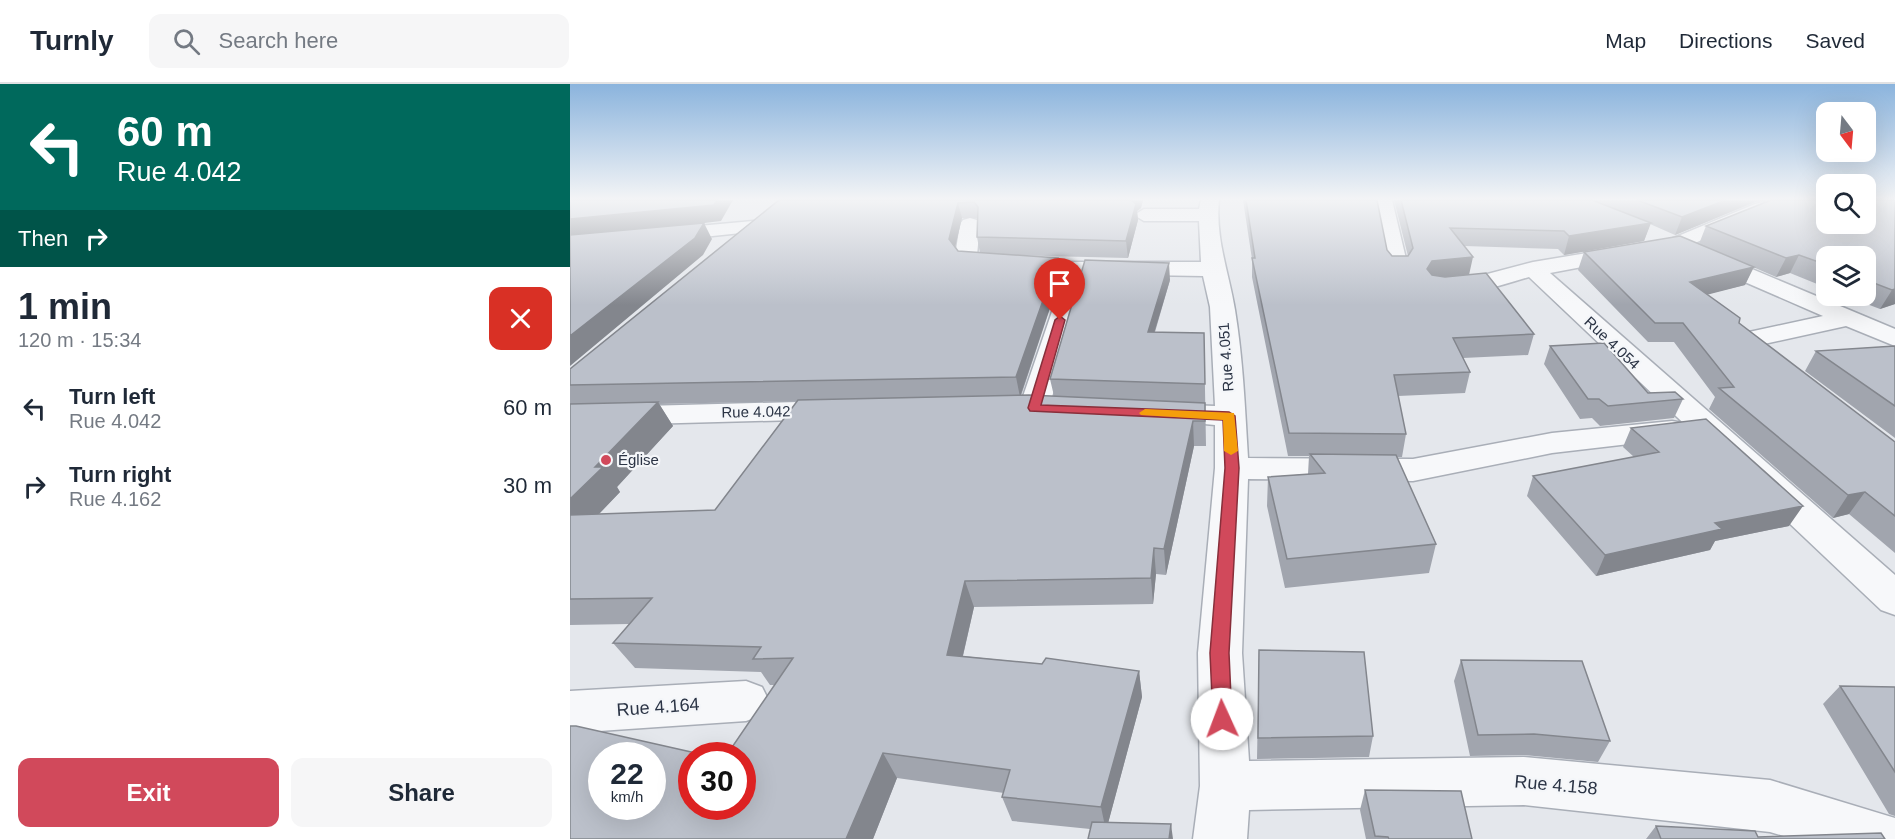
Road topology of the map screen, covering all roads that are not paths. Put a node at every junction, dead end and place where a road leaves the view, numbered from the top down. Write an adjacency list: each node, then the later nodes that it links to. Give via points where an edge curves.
1 (662, 235): 8 (street)
2 (744, 235): 10 (street)
3 (968, 235): 11 (street, via 966,256 972,262)
4 (1211, 235): 13 (street, Rue 4.051)
5 (1390, 235): 12 (street)
6 (1656, 235): 9 (street)
7 (1697, 235): 9 (street)
8 (650, 237)
9 (1676, 244): 14 (street); 16 (street)
10 (727, 249)
11 (1023, 265)
12 (1396, 267)
13 (1213, 269): 20 (street, via 1066,267 1022,408); 22 (street, Rue 4.051, via 1228,361)
14 (1533, 269): 15 (street, via 1476,284); 24 (street, Rue 4.054, via 1637,368)
15 (1437, 287)
16 (1850, 318): 17 (street); 18 (street, via 1744,341)
17 (1889, 331)
18 (1785, 374)
19 (861, 410): 23 (street, Rue 4.042)
20 (1068, 410)
21 (1137, 412): 22 (street)
22 (1229, 416): 25 (street, Rue 4.051)
23 (570, 417)
24 (1706, 426): 25 (street, via 1552,443 1413,470); 26 (street, Rue 4.054)
25 (1232, 468): 29 (street, Rue 4.051, via 1220,653)
26 (1895, 599)
27 (746, 701): 28 (street, Rue 4.164)
28 (570, 712)
29 (1226, 786): 30 (street, Rue 4.051); 31 (street, Rue 4.158, via 1524,781 1770,806)
30 (1221, 839)
31 (1881, 839)

